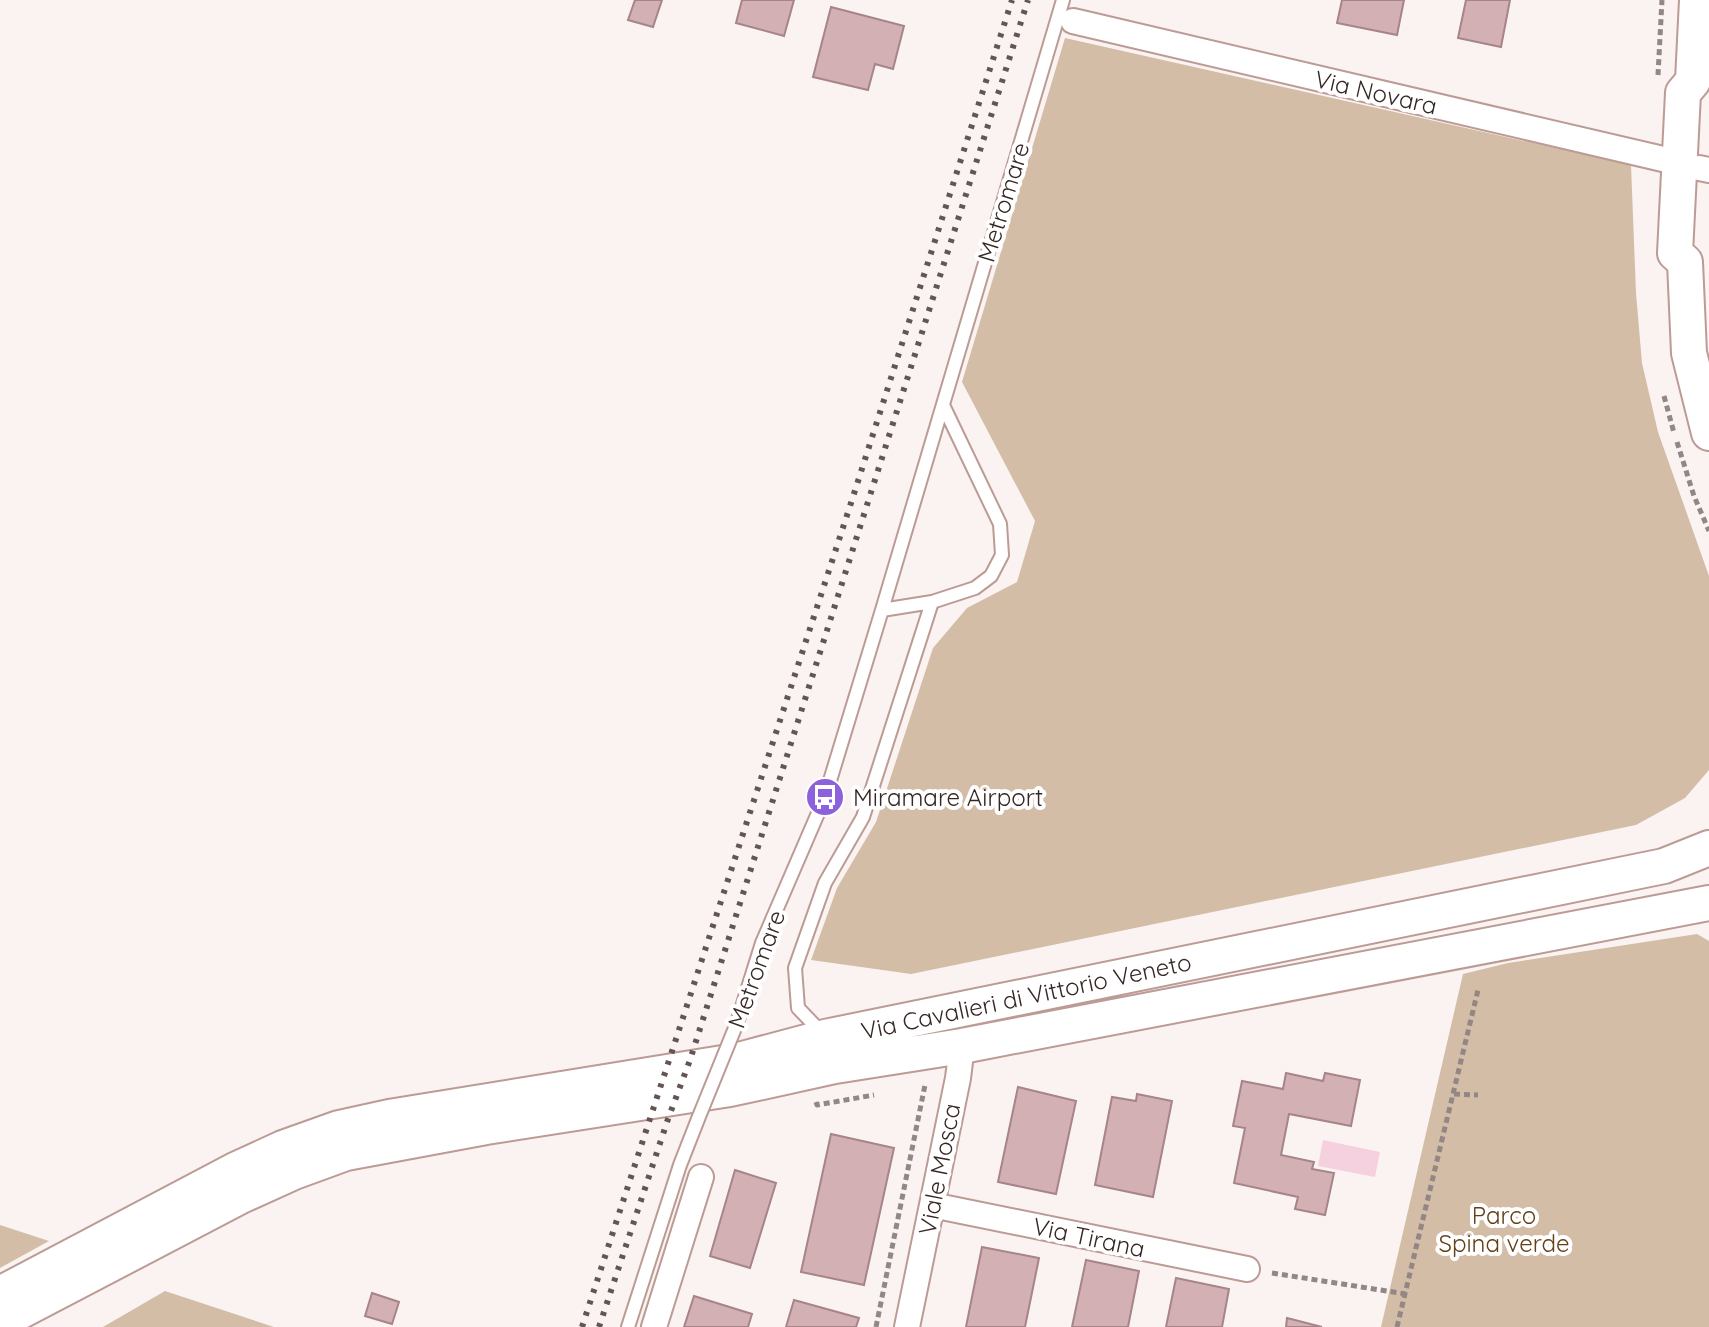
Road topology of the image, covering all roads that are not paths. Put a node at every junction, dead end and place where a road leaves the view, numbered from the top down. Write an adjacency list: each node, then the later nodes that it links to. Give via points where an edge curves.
1 (1697, 0): 3 (street, via 1693,81 1683,93)
2 (1068, 10): 3 (street, Via Novara); 4 (lane, Metromare)
3 (1696, 167): 5 (street, via 1675,253 1685,262 1689,353)
4 (943, 405): 6 (lane, via 1000,524 1002,555 991,576 975,588); 7 (lane, Metromare)
5 (1709, 433)
6 (932, 602): 7 (lane); 11 (lane, Metromare, via 863,817 825,883 795,968 798,1008)
7 (882, 610): 19 (lane, Metromare, bridge, via 825,797 762,943 737,1023 680,1165)
8 (1709, 848): 10 (street, Via Cavalieri di Vittorio Veneto, via 1664,866)
9 (1709, 903): 12 (street, Via Cavalieri di Vittorio Veneto)
10 (960, 1009): 11 (street, Via Cavalieri di Vittorio Veneto); 12 (street, Viale Mosca)
11 (830, 1051): 12 (street, Via Cavalieri di Vittorio Veneto); 13 (street, Via Cavalieri di Vittorio Veneto, via 730,1089 486,1127)
12 (960, 1062): 15 (street, Viale Mosca)
13 (343, 1141): 17 (street, Via Cavalieri di Vittorio Veneto, via 283,1148); 18 (street, Via Cavalieri di Vittorio Veneto, via 294,1172)
14 (701, 1177): 20 (street)
15 (932, 1205): 16 (street, Via Tirana); 21 (street, Viale Mosca)
16 (1247, 1269)
17 (0, 1294)
18 (0, 1322)
19 (628, 1327)
20 (654, 1327)
21 (907, 1327)

